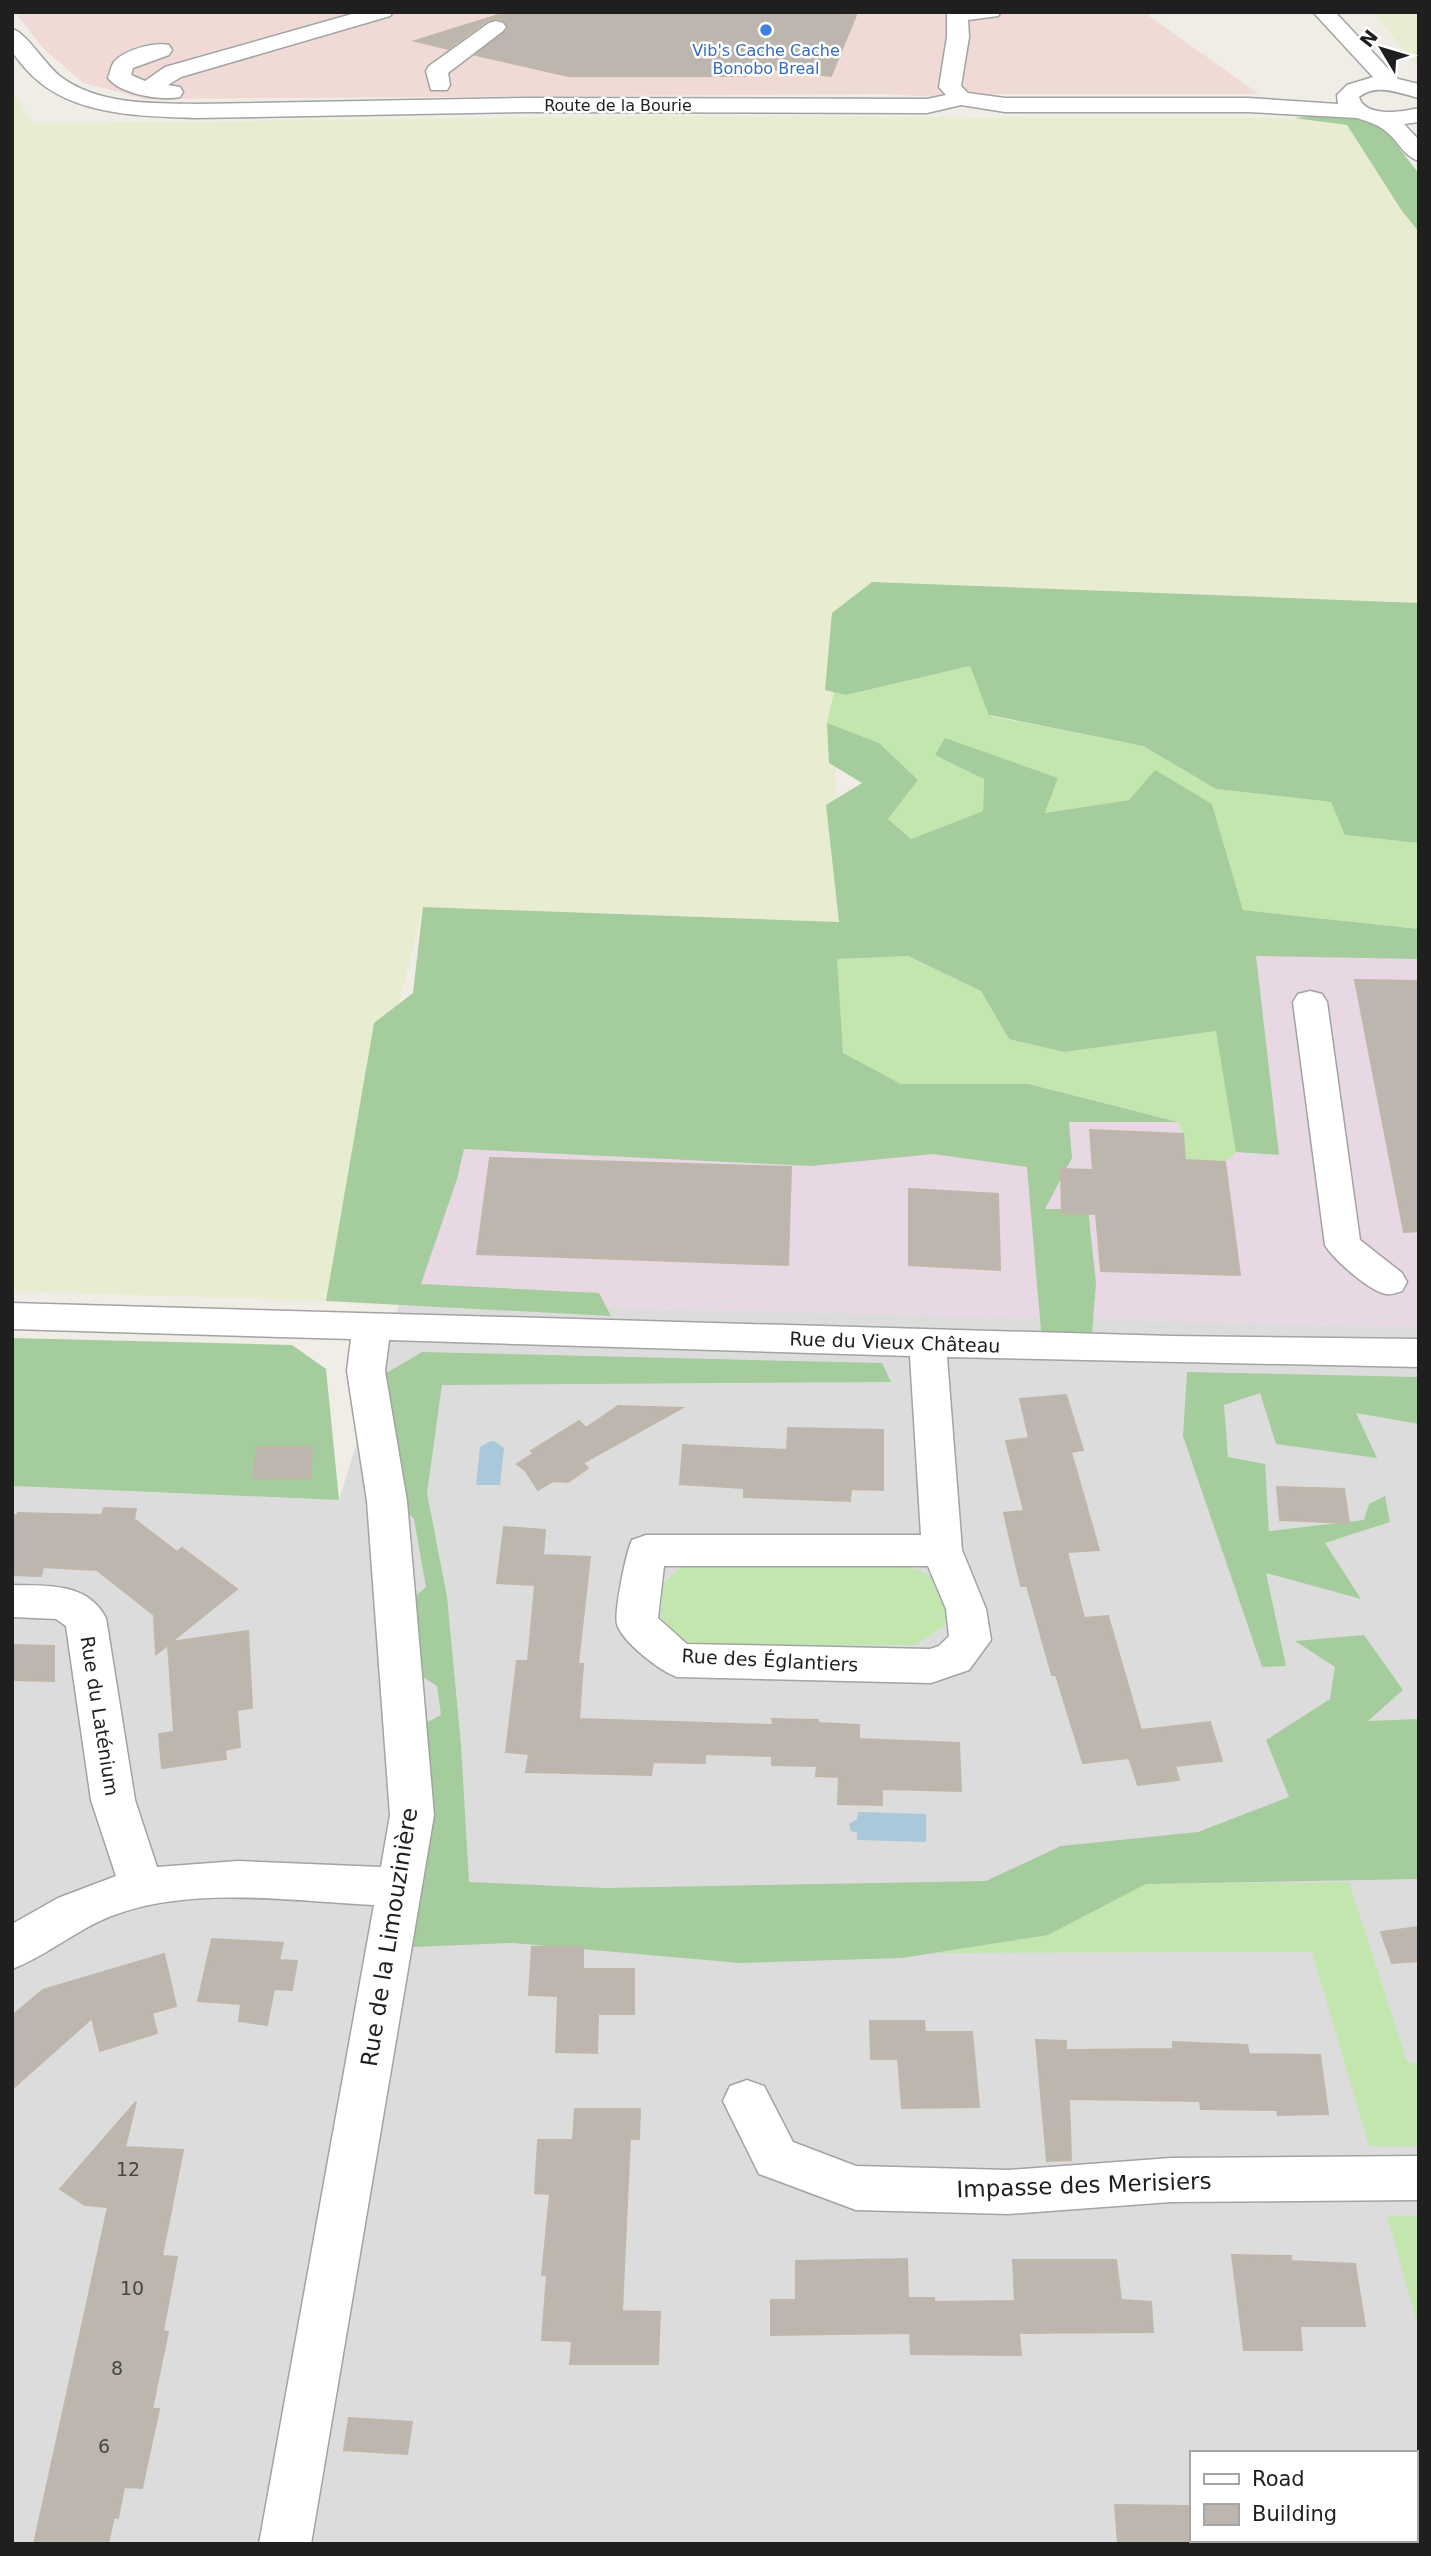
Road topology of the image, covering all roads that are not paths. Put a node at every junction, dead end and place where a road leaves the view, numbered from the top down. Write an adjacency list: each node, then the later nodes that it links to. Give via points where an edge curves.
1 (383, 12): 10 (street, via 173,72)
2 (991, 12): 4 (street)
3 (1321, 12): 8 (street); 13 (street, via 1359,79)
4 (957, 13): 12 (street)
5 (496, 27): 9 (street, via 437,71)
6 (12, 35): 12 (street, Route de la Bourie, via 39,70 66,90 144,109 528,104 927,106)
7 (161, 50): 10 (street, via 123,65 120,78)
8 (1391, 84): 11 (street); 13 (street)
9 (439, 85): 10 (street, via 204,96); 12 (street)
10 (148, 89)
11 (1419, 92)
12 (955, 93): 13 (street, Route de la Bourie, via 1005,105)
13 (1362, 103): 14 (street); 15 (street, via 1395,127)
14 (1418, 116)
15 (1419, 154)
16 (1310, 1002): 17 (street, via 1343,1245)
17 (1389, 1282)
18 (12, 1316): 19 (street, Rue du Vieux Château)
19 (372, 1325): 20 (street, Rue du Vieux Château); 24 (street, Rue de la Limouzinière, via 366,1371 387,1501 412,1815)
20 (930, 1342): 21 (street, Rue du Vieux Château); 22 (street, Rue des Églantiers)
21 (1419, 1353)
22 (942, 1549): 22 (street, Rue des Églantiers, via 966,1609 970,1640 954,1658 931,1666 677,1660 637,1623 646,1551)
23 (12, 1601): 25 (street, Rue du Laténium, via 65,1603 85,1618 113,1800)
24 (400, 1887): 25 (street, via 234,1880); 29 (street, Rue de la Limouzinière)
25 (142, 1888): 26 (street, via 38,1931)
26 (12, 1949)
27 (747, 2101): 28 (street, Impasse des Merisiers, via 776,2158 856,2188 1009,2192 1171,2180)
28 (1419, 2178)
29 (285, 2544)

